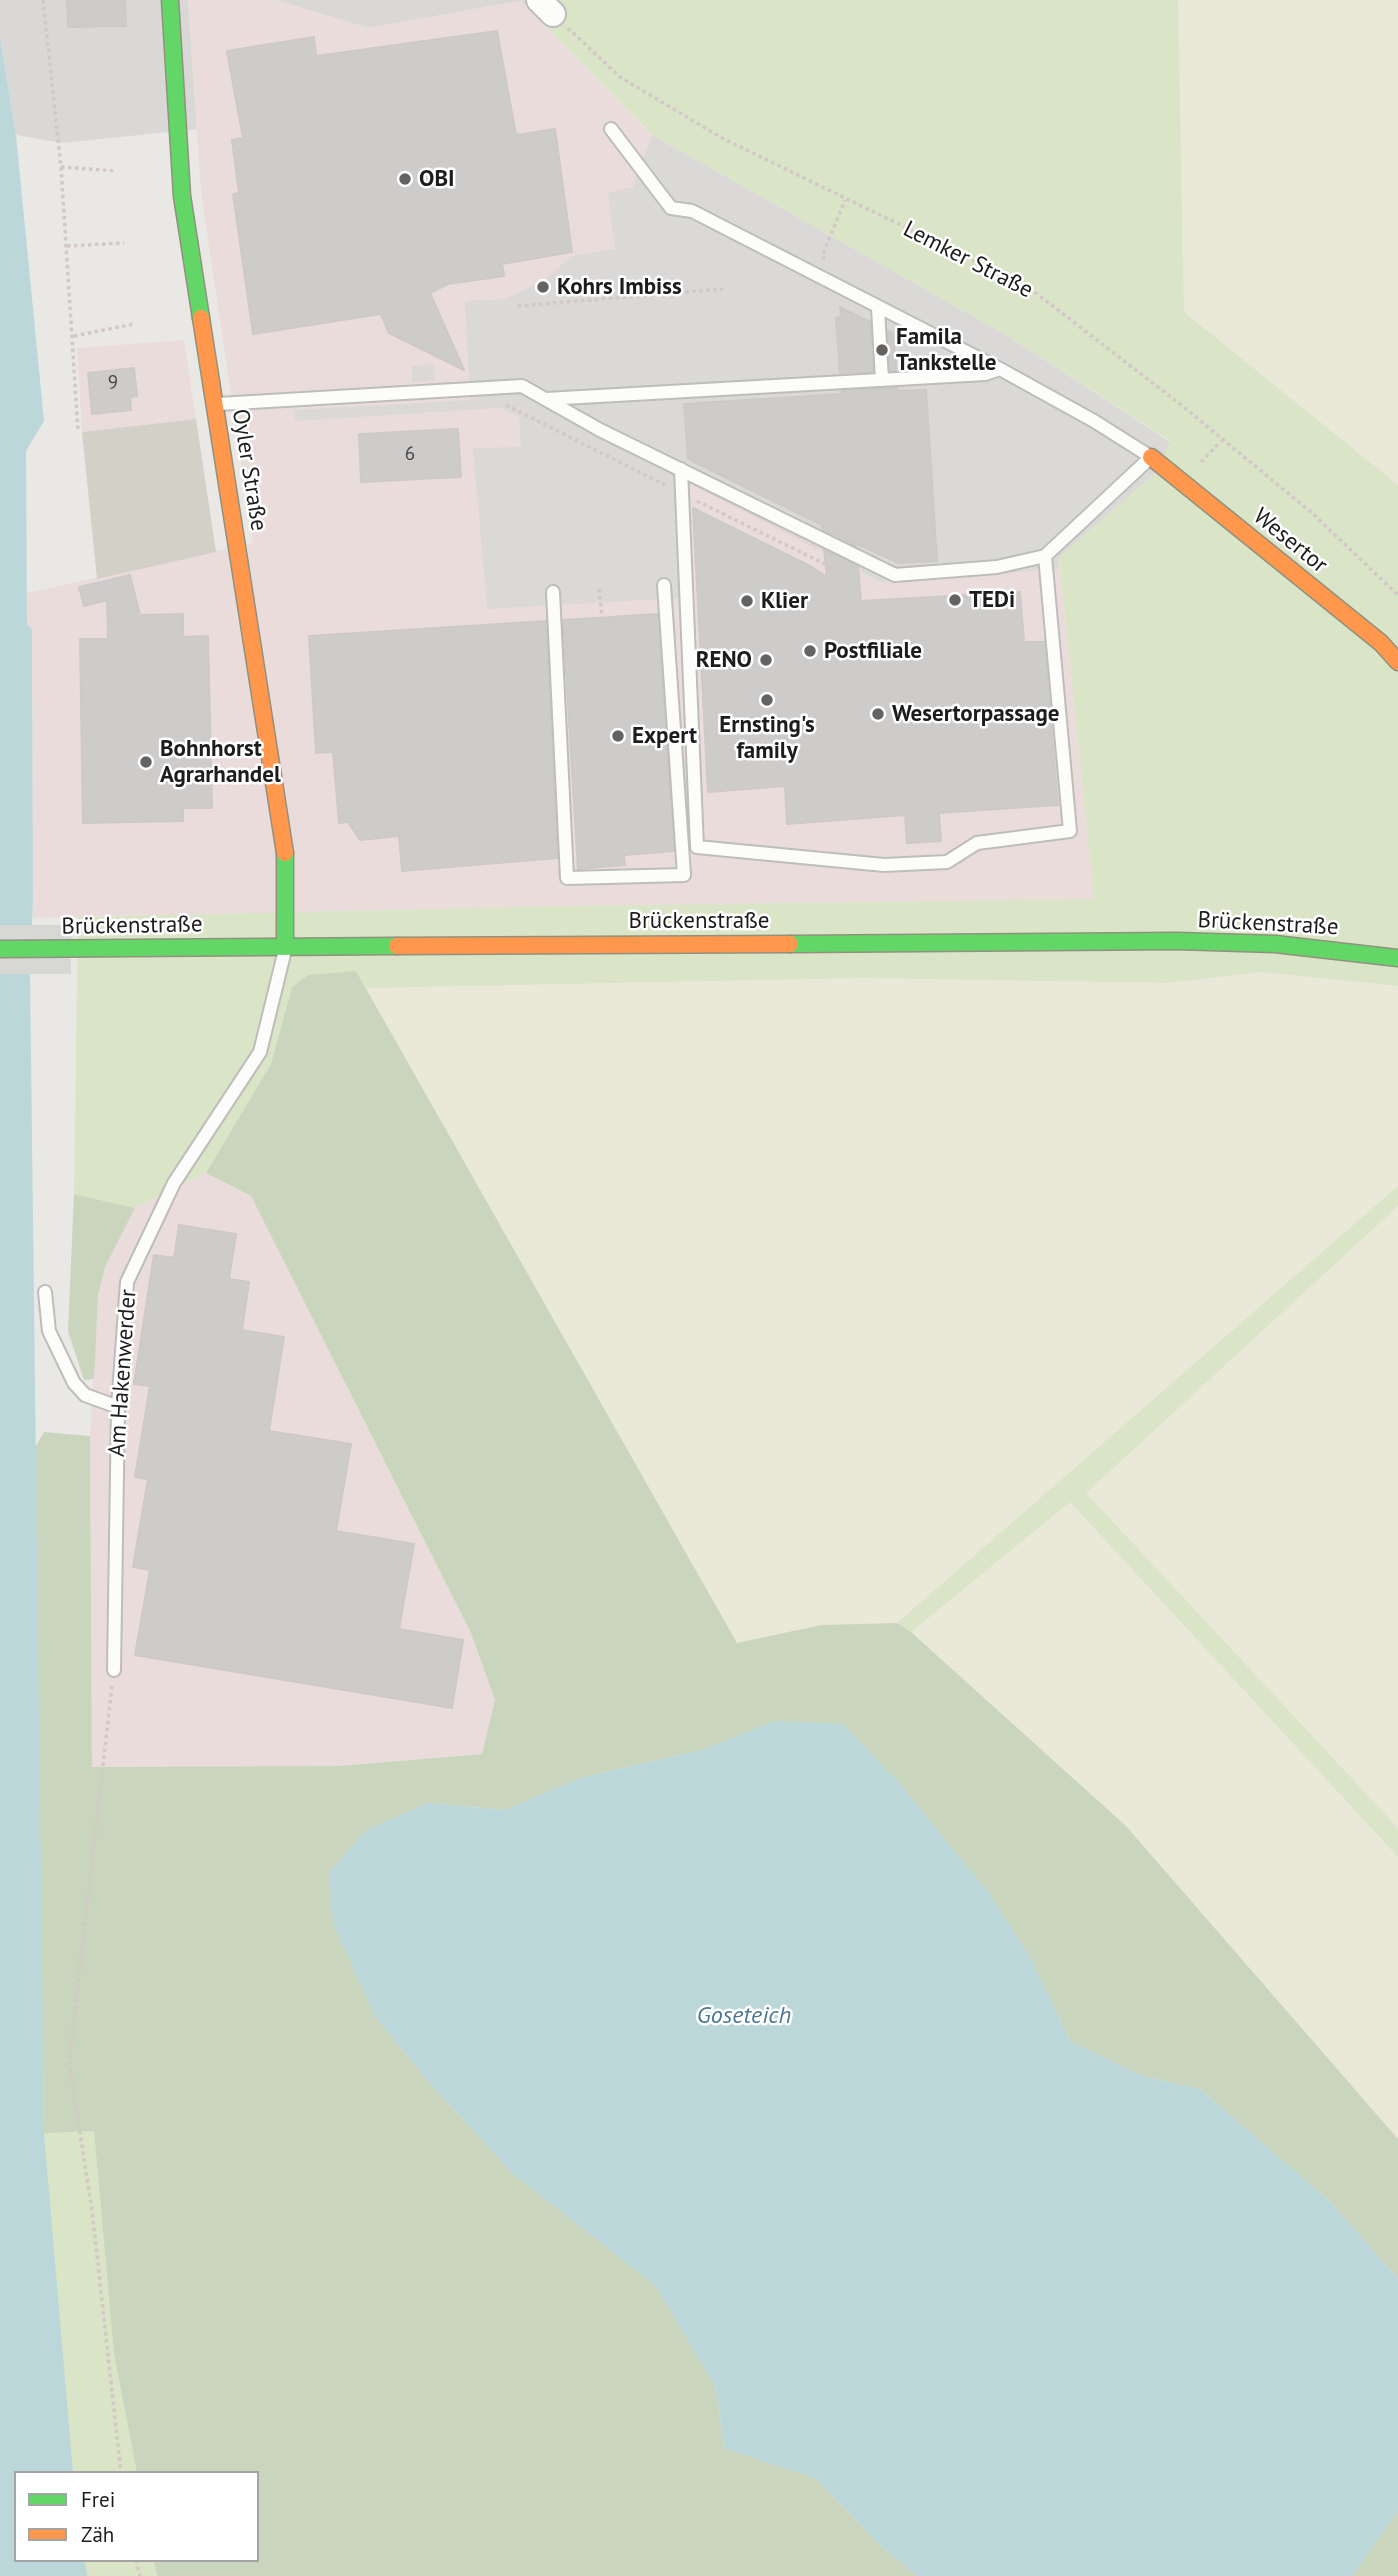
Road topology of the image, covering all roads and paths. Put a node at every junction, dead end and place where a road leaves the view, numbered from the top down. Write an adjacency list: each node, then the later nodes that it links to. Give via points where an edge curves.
1 (43, 0): 5 (path)
2 (170, 0): 20 (street, Oyler Straße, via 182,196)
3 (546, 7): 7 (path, Lemker Straße, via 621,77 722,138)
4 (611, 129): 10 (lane, via 671,208 692,211)
5 (61, 167): 6 (path); 9 (path)
6 (116, 171)
7 (845, 200): 10 (path, via 823,254); 31 (path, Lemker Straße, via 1028,287 1312,513)
8 (124, 243): 9 (path)
9 (67, 246): 15 (path)
10 (826, 280): 13 (lane)
11 (723, 289): 12 (path)
12 (518, 306)
13 (878, 308): 16 (lane); 17 (lane)
14 (134, 324): 15 (path)
15 (74, 336): 21 (path)
16 (1000, 369): 17 (lane, via 985,374); 22 (lane)
17 (882, 380): 19 (lane)
18 (470, 387): 19 (lane, via 522,386); 20 (lane); 24 (path)
19 (545, 399): 23 (lane)
20 (216, 404): 35 (street, Oyler Straße, via 285,843)
21 (79, 431)
22 (1152, 457): 26 (lane); 34 (street, Wesertor, via 1381,643)
23 (681, 469): 24 (lane); 25 (lane)
24 (682, 493): 26 (lane, via 697,847 884,865 947,862 976,843 1070,831); 27 (path)
25 (839, 547): 26 (lane, via 895,575 997,567); 27 (path)
26 (1045, 556)
27 (841, 572): 32 (path)
28 (664, 585): 30 (lane, via 684,875 567,877)
29 (600, 589): 33 (path)
30 (553, 592)
31 (1398, 595)
32 (844, 601)
33 (602, 617)
34 (1398, 662)
35 (285, 946): 36 (street, Brückenstraße); 37 (street, Brückenstraße, via 1177,941 1275,944); 39 (lane, Am Hakenwerder, via 260,1052 174,1183 127,1282)
36 (0, 949)
37 (1398, 958)
38 (45, 1292): 39 (lane, via 49,1331 74,1383 85,1395)
39 (118, 1407): 40 (lane, Am Hakenwerder)
40 (114, 1670): 41 (path, via 69,2063 92,2210)
41 (121, 2471)

